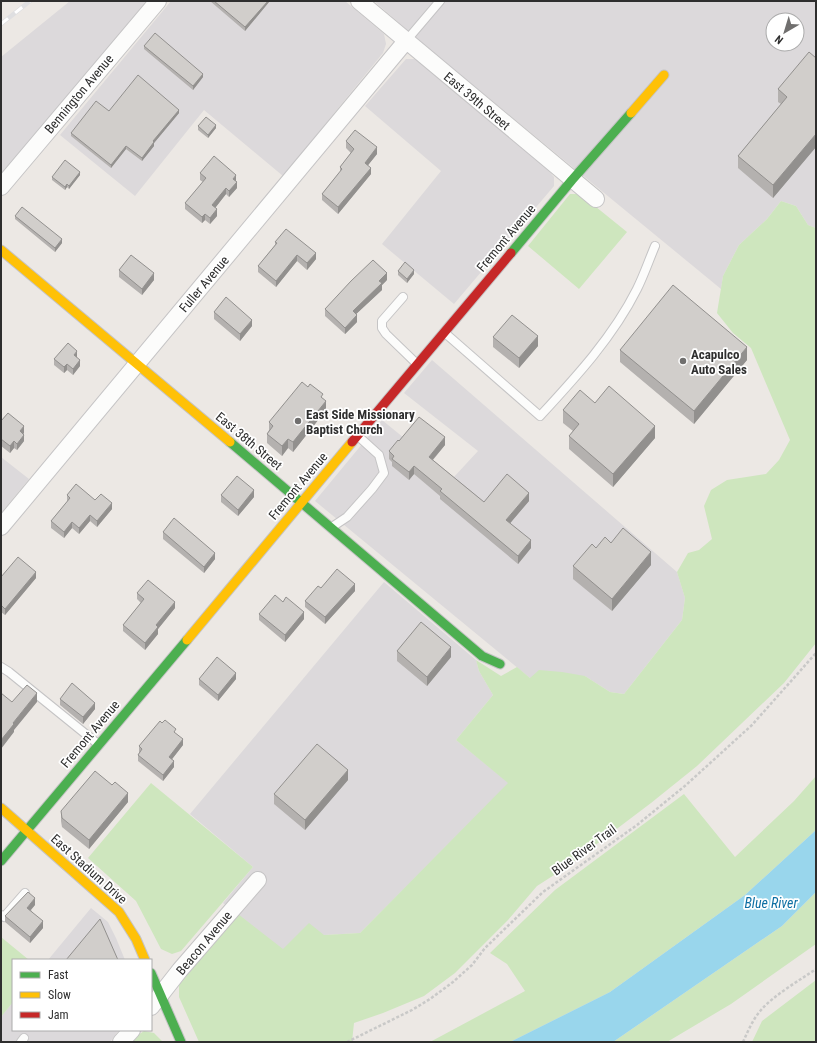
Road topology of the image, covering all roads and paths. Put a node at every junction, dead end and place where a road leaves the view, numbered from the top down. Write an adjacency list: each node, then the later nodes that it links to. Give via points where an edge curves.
1 (158, 1): 7 (street, Bennington Avenue)
2 (359, 1): 4 (street, East 39th Street)
3 (440, 1): 4 (lane)
4 (406, 41): 6 (street, East 39th Street); 13 (street, Fuller Avenue)
5 (664, 75): 6 (street, Fremont Avenue)
6 (572, 180): 8 (street, East 39th Street); 12 (street, Fremont Avenue)
7 (1, 187)
8 (596, 199)
9 (655, 246): 12 (lane, via 637,289 616,324 579,374 540,416)
10 (1, 250): 13 (street, East 38th Street)
11 (403, 297): 14 (lane, via 382,321 382,328)
12 (444, 332): 14 (street, Fremont Avenue)
13 (138, 364): 16 (street, East 38th Street); 17 (street, Fuller Avenue)
14 (417, 364): 15 (street, Fremont Avenue)
15 (358, 435): 16 (street, Fremont Avenue); 18 (lane, via 379,455 384,473 347,517)
16 (302, 502): 18 (street, East 38th Street); 22 (street, Fremont Avenue)
17 (1, 527)
18 (332, 527): 20 (street, East 38th Street, via 482,656)
19 (816, 653): 36 (path, Blue River Trail, via 752,725 686,785 637,825 543,892 453,982 412,1010)
20 (500, 664)
21 (1, 666): 22 (lane)
22 (98, 745): 24 (street, Fremont Avenue)
23 (1, 808): 24 (street, East Stadium Drive)
24 (27, 830): 25 (street, Fremont Avenue); 29 (street, East Stadium Drive, via 119,912 136,938)
25 (1, 861)
26 (258, 880): 32 (street, Beacon Avenue, via 180,970)
27 (25, 893): 28 (lane, via 4,917)
28 (1, 915)
29 (145, 959)
30 (816, 969): 37 (path, via 761,1009)
31 (152, 979): 32 (street)
32 (156, 1002): 35 (street)
33 (131, 1031): 34 (street)
34 (121, 1042)
35 (181, 1042)
36 (347, 1042)
37 (743, 1042)

